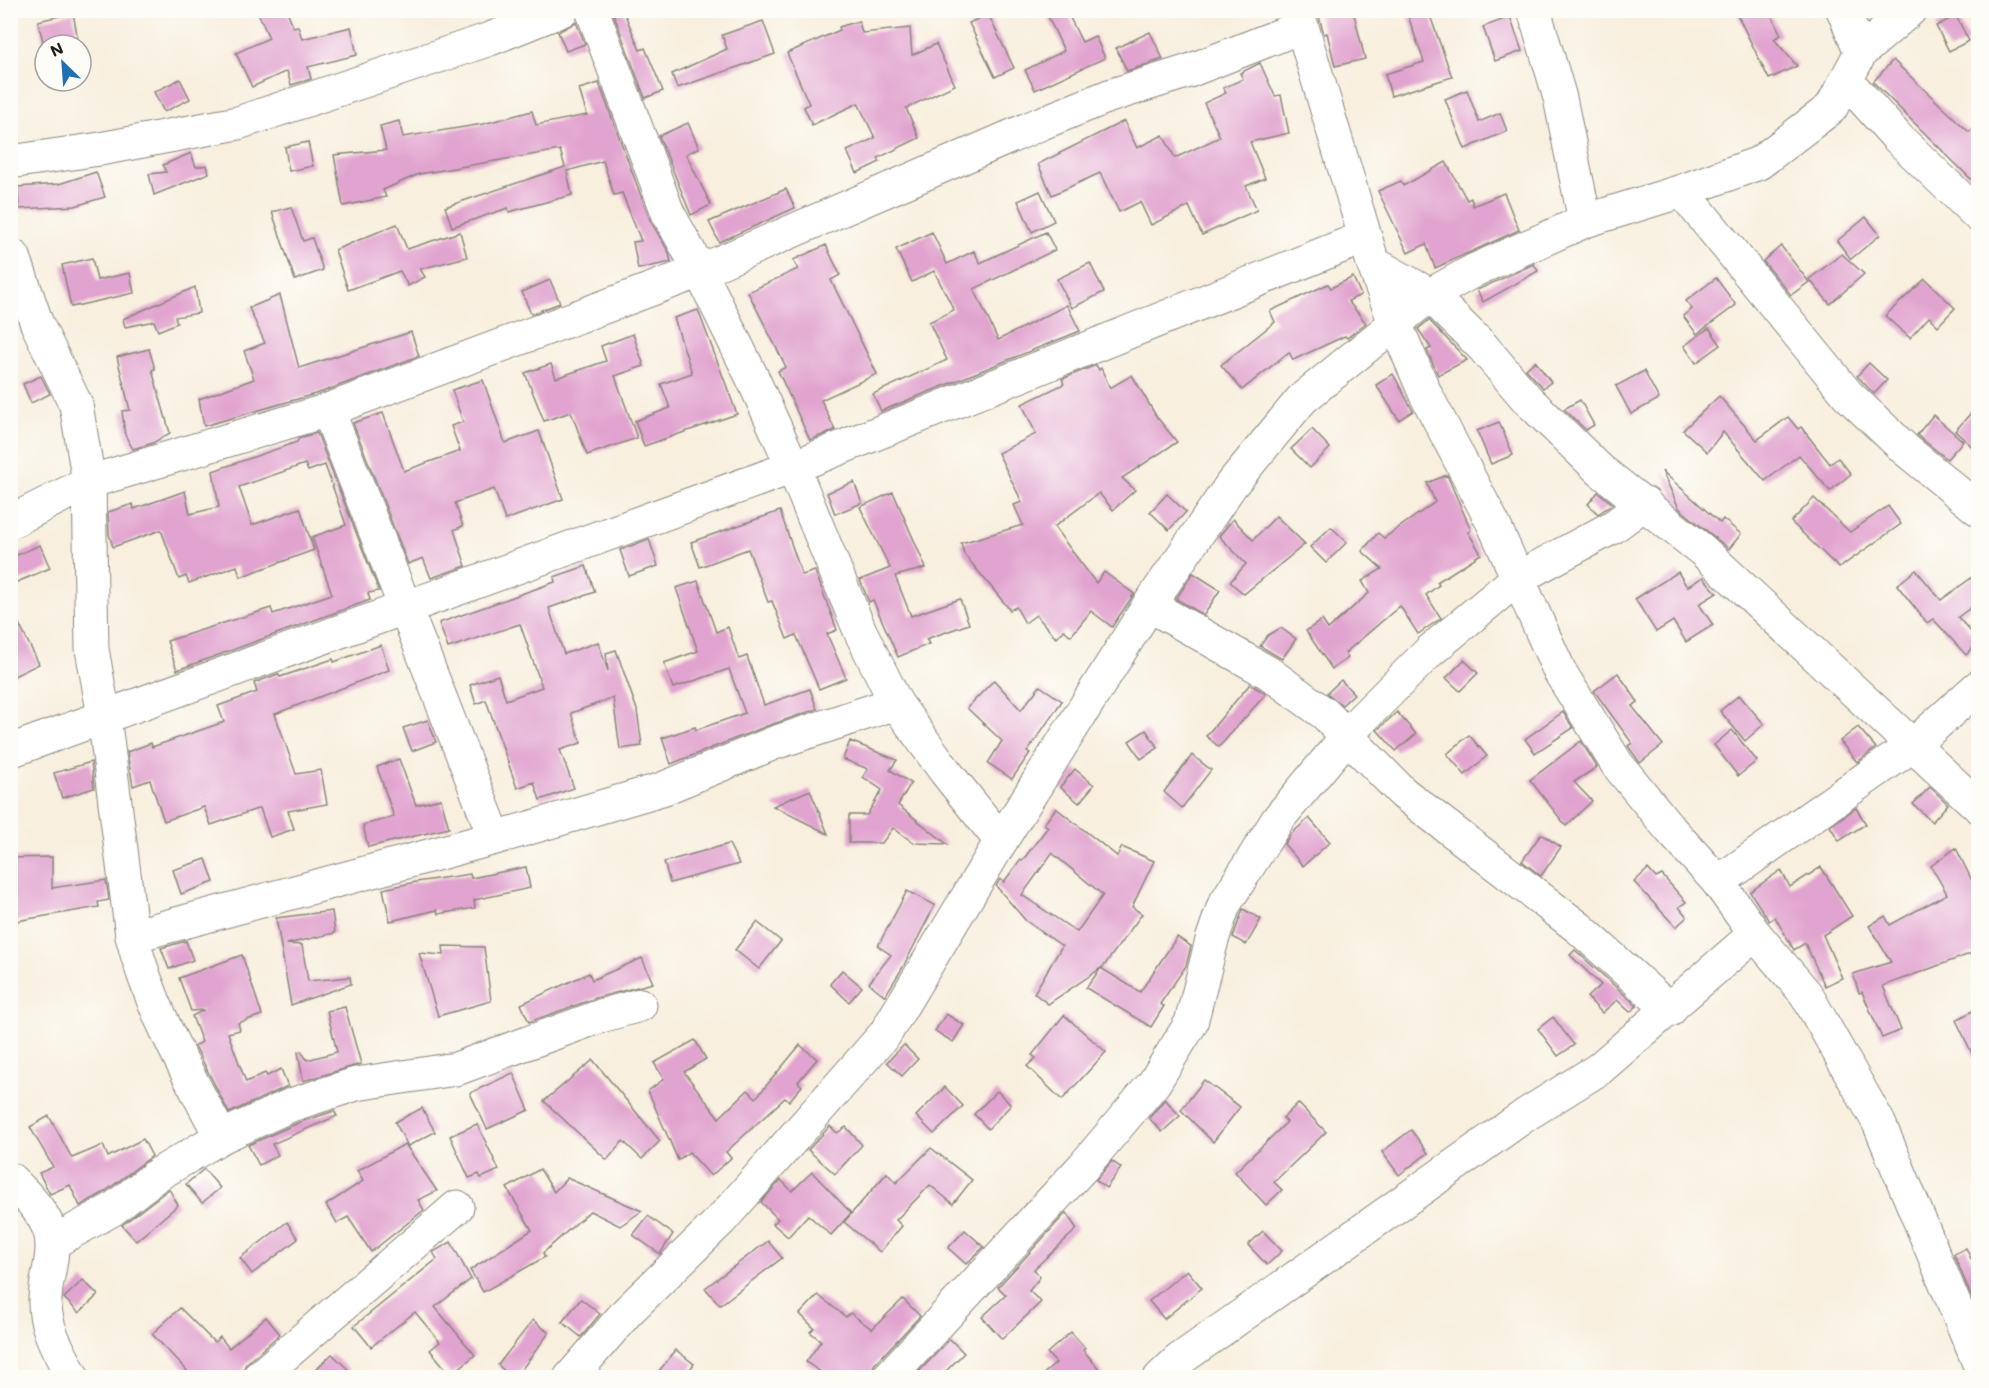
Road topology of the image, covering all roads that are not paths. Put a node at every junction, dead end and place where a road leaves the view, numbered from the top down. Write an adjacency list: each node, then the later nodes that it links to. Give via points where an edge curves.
1 (562, 10): 8 (street, via 490,39 238,123)
2 (592, 10): 14 (street, via 668,213)
3 (1534, 10): 11 (street, via 1560,98)
4 (1843, 10): 7 (street)
5 (1910, 10): 7 (street)
6 (1299, 19): 12 (street); 14 (street, via 1189,71 1109,96 1042,123)
7 (1854, 67): 9 (street, via 1831,108 1760,163); 10 (street, via 1896,136)
8 (10, 162)
9 (1682, 192): 11 (street); 21 (street, via 1848,395 1906,450)
10 (1978, 215)
11 (1585, 221): 15 (street, via 1475,270)
12 (1369, 250): 15 (street); 16 (street); 18 (street)
13 (12, 253): 19 (street, via 37,324 76,405)
14 (700, 271): 17 (street); 18 (street)
15 (1430, 295): 16 (street); 20 (street, via 1592,462)
16 (1395, 323): 23 (street, via 1425,393); 24 (street, via 1302,399 1232,485)
17 (328, 410): 19 (street); 25 (street)
18 (793, 467): 25 (street); 27 (street, via 860,631)
19 (89, 482): 22 (street); 28 (street, via 92,649)
20 (1645, 503): 23 (street, via 1613,527); 30 (street, via 1702,550)
21 (1978, 509)
22 (10, 522)
23 (1518, 578): 29 (street, via 1430,651); 35 (street, via 1560,672 1617,764)
24 (1149, 605): 29 (street, via 1269,673); 34 (street)
25 (403, 608): 28 (street); 33 (street)
26 (1978, 687): 30 (street)
27 (896, 703): 33 (street, via 774,743 662,789); 34 (street)
28 (104, 716): 31 (street); 37 (street)
29 (1348, 735): 39 (street, via 1403,793 1579,928); 48 (street, via 1278,819 1224,905 1191,1023 1154,1083 1083,1167)
30 (1911, 746): 32 (street); 35 (street)
31 (10, 751)
32 (1978, 806)
33 (495, 838): 37 (street)
34 (1002, 841): 47 (street, via 885,1034 720,1220 627,1312)
35 (1718, 882): 36 (street)
36 (1755, 934): 39 (street); 44 (street, via 1806,994 1879,1123)
37 (132, 936): 40 (street, via 141,970 172,1043)
38 (640, 1005): 40 (street, via 456,1069 356,1084 302,1101)
39 (1671, 1010): 49 (street, via 1599,1069 1527,1114)
40 (221, 1137): 43 (street, via 157,1174 113,1209)
41 (16, 1192): 43 (street, via 42,1217)
42 (457, 1207): 46 (street)
43 (52, 1243): 45 (street, via 45,1301 52,1338)
44 (1978, 1361)
45 (73, 1377)
46 (258, 1377)
47 (570, 1377)
48 (888, 1377)
49 (1160, 1377)

